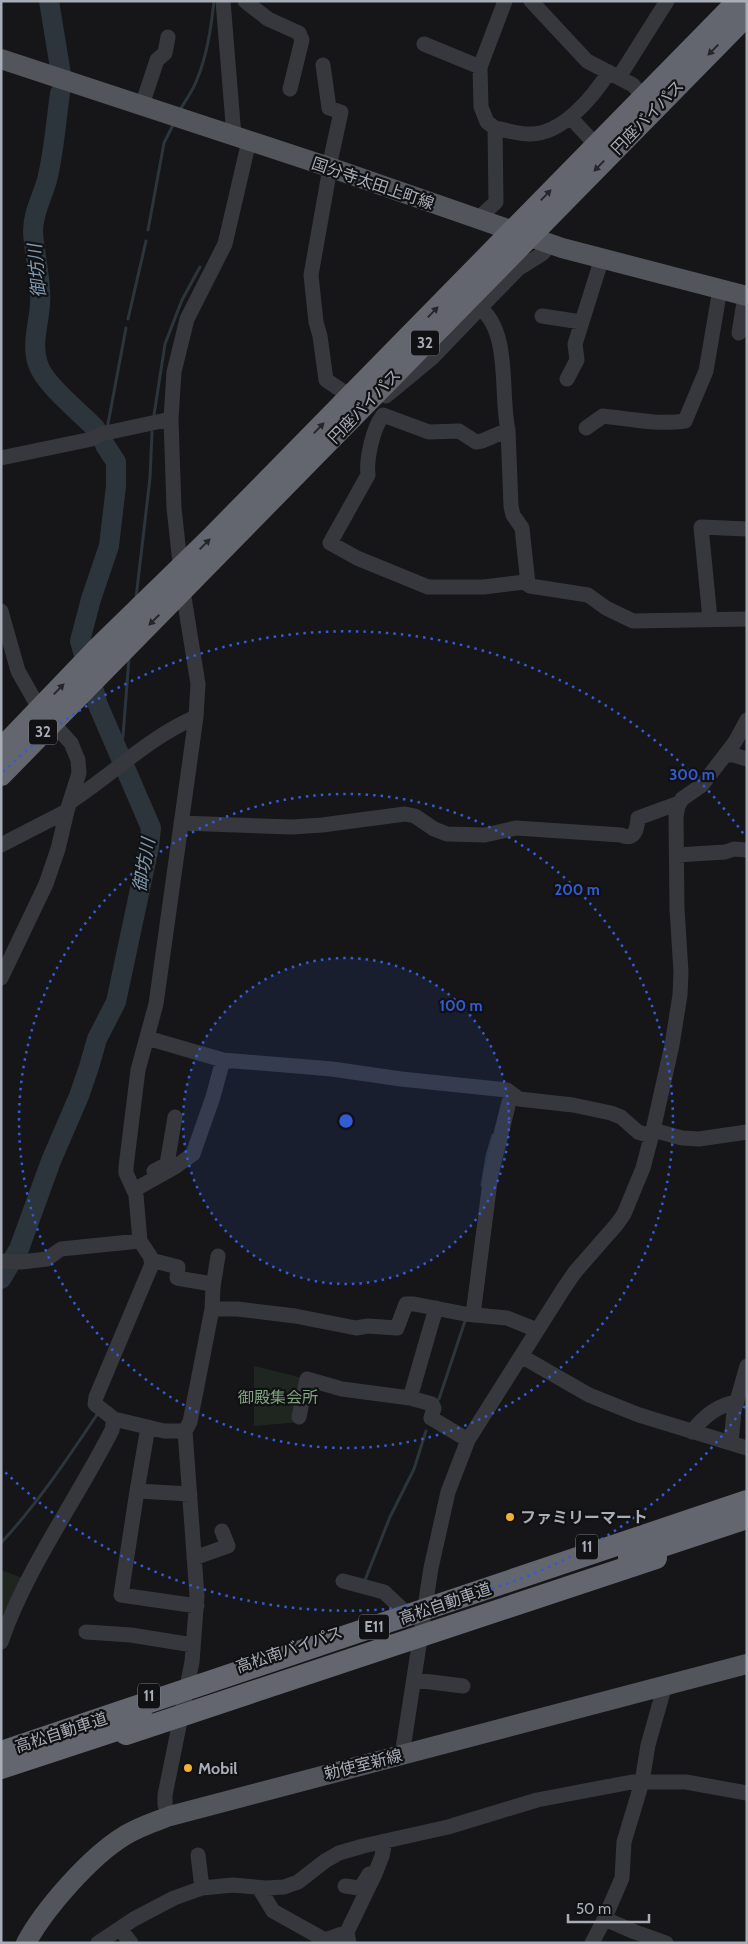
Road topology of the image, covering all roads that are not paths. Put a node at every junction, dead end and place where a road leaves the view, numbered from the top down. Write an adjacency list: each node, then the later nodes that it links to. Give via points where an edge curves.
1 (223, 1): 19 (street)
2 (245, 1): 14 (street, via 268,18 299,33 302,40)
3 (505, 1): 12 (street)
4 (531, 1): 13 (street, via 587,61)
5 (667, 1): 13 (street)
6 (738, 1): 15 (highway, 円座バイパス / 32)
7 (747, 15): 23 (highway, 円座バイパス / 32, one-way to 23)
8 (168, 37): 16 (street, via 166,53 157,60)
9 (424, 44): 12 (street)
10 (1, 60): 16 (main road, 国分寺太田上町線)
11 (323, 65): 21 (street, via 329,108 341,112)
12 (480, 67): 18 (street, via 481,107 487,122)
13 (614, 75): 15 (street, via 633,85); 17 (street)
14 (290, 89)
15 (644, 96): 20 (highway, 円座バイパス / 32)
16 (142, 105): 19 (main road, 国分寺太田上町線)
17 (570, 117): 18 (street, via 559,125 530,134); 20 (street)
18 (495, 128): 22 (street, via 496,202)
19 (242, 138): 21 (main road, 国分寺太田上町線); 34 (street, via 225,244 187,319 178,350)
20 (596, 145): 23 (highway, 円座バイパス / 32, one-way to 20)
21 (330, 168): 22 (main road, 国分寺太田上町線); 33 (street, via 311,275 326,380)
22 (478, 219): 23 (main road, 国分寺太田上町線)
23 (521, 234): 24 (main road, 国分寺太田上町線); 33 (highway, 円座バイパス / 32, one-way to 23); 41 (highway, 円座バイパス / 32)
24 (551, 244): 25 (main road, 国分寺太田上町線); 28 (street, via 542,254 518,269)
25 (602, 258): 26 (main road, 国分寺太田上町線); 30 (street)
26 (720, 289): 27 (main road, 国分寺太田上町線); 35 (street, via 706,371 685,421 642,421 603,416)
27 (746, 296): 31 (street)
28 (480, 308): 36 (street, via 496,331); 41 (street)
29 (542, 316): 30 (street)
30 (582, 322): 32 (street, via 575,344 577,360)
31 (739, 333)
32 (567, 379)
33 (350, 396): 39 (highway, 円座バイパス / 32, one-way to 33)
34 (171, 419): 37 (street); 39 (street, via 174,508)
35 (586, 428)
36 (508, 430): 40 (street, via 510,506 522,528); 40 (street, via 476,442 459,432 429,432 383,415 377,422 367,465 368,475 330,543 357,558 428,587)
37 (1, 458)
38 (747, 529): 43 (street, via 701,527)
39 (181, 568): 41 (street); 45 (highway, 円座バイパス / 32)
40 (528, 584): 43 (street, via 588,595 606,608 633,620)
41 (184, 596): 45 (highway, 円座バイパス / 32, one-way to 45); 47 (street, via 198,684)
42 (1, 611): 46 (street, via 18,671)
43 (710, 619): 44 (street)
44 (747, 619)
45 (100, 661): 46 (highway, 円座バイパス / 32)
46 (46, 715): 49 (highway, 円座バイパス / 32); 52 (highway, 円座バイパス / 32); 54 (street, via 71,743 78,760 79,773)
47 (196, 717): 54 (street, via 181,723 121,764); 55 (street)
48 (747, 720): 50 (street)
49 (1, 749)
50 (725, 755): 51 (street); 53 (street, via 702,785)
51 (747, 759)
52 (1, 775)
53 (679, 803): 55 (street, via 638,818 636,831 627,838 516,828 485,835 447,834 405,814 292,827); 58 (street)
54 (68, 807): 56 (street); 59 (street, via 46,884)
55 (181, 823): 60 (street, via 156,1004)
56 (1, 845)
57 (747, 850): 58 (street)
58 (677, 855): 65 (street, via 682,972 680,996)
59 (1, 978)
60 (147, 1038): 61 (street); 66 (street, via 138,1070 126,1167)
61 (223, 1060): 62 (street, via 332,1069 507,1090); 66 (street, via 192,1154 175,1167)
62 (514, 1095): 65 (street, via 519,1099 611,1113 638,1132); 74 (street, via 509,1102 491,1174)
63 (175, 1117): 66 (street, via 167,1164)
64 (747, 1132): 65 (street, via 700,1139)
65 (652, 1133): 75 (street, via 624,1214 575,1272)
66 (132, 1187): 67 (street, via 136,1195)
67 (140, 1242): 69 (street); 70 (street, via 61,1249 47,1259)
68 (218, 1256): 71 (street)
69 (151, 1260): 71 (street, via 178,1267 177,1278 206,1282); 81 (street, via 150,1270 96,1397 95,1404)
70 (9, 1261)
71 (213, 1287): 73 (street)
72 (436, 1308): 73 (street, via 406,1304 397,1328 356,1328 295,1316); 74 (street); 78 (street)
73 (212, 1309): 83 (street, via 190,1422)
74 (469, 1315): 75 (street, via 507,1318)
75 (537, 1330): 76 (street)
76 (521, 1356): 84 (street, via 589,1395); 85 (street)
77 (747, 1366): 79 (street)
78 (410, 1398): 80 (street, via 342,1388 307,1379); 85 (street, via 432,1404 431,1418)
79 (736, 1402): 84 (street, via 708,1414); 86 (street)
80 (299, 1417)
81 (114, 1419): 82 (street); 102 (street, via 112,1430 30,1578)
82 (148, 1427): 83 (street); 88 (street)
83 (185, 1431): 89 (street)
84 (692, 1432): 86 (street)
85 (468, 1440): 97 (street, via 443,1510)
86 (731, 1443): 87 (street)
87 (747, 1448)
88 (137, 1491): 89 (street); 98 (street, via 121,1595)
89 (190, 1494): 95 (street)
90 (747, 1494): 97 (highway, 高松南バイパス / 11)
91 (747, 1501): 111 (highway, 高松自動車道 / E11, bridge)
92 (747, 1518): 113 (highway, 高松自動車道 / E11, bridge)
93 (747, 1528): 101 (highway, 高松南バイパス / 11)
94 (222, 1531): 95 (street, via 228,1546)
95 (194, 1558): 98 (street)
96 (343, 1581): 99 (street, via 384,1592)
97 (427, 1601): 99 (highway, 高松南バイパス / 11); 101 (street)
98 (197, 1606): 103 (street)
99 (402, 1610): 106 (highway, 高松南バイパス / 11)
100 (86, 1632): 103 (street)
101 (420, 1637): 105 (street); 109 (highway, 高松南バイパス / 11)
102 (1, 1642)
103 (193, 1645): 106 (street)
104 (747, 1664): 107 (main road, 勅使室新線)
105 (415, 1680): 108 (street); 112 (street)
106 (187, 1683): 109 (street); 110 (highway, 高松南バイパス / 11)
107 (665, 1685): 112 (main road, 勅使室新線); 115 (street, via 648,1745)
108 (464, 1686)
109 (180, 1716): 114 (highway, 高松南バイパス / 11); 117 (street, via 165,1795)
110 (1, 1746)
111 (1, 1752)
112 (402, 1755): 117 (main road, 勅使室新線)
113 (1, 1768)
114 (1, 1777)
115 (642, 1782): 116 (street, via 686,1782); 118 (street, via 537,1800 448,1827); 123 (street, via 624,1842 622,1878)
116 (747, 1793)
117 (170, 1816): 126 (main road, 勅使室新線, via 145,1825 106,1849 57,1898)
118 (382, 1842): 120 (street, via 363,1884 359,1888); 122 (street, via 339,1853 298,1882 284,1887); 125 (street, via 382,1856)
119 (198, 1855): 121 (street)
120 (345, 1886)
121 (202, 1888): 122 (street, via 233,1884); 124 (street, via 174,1898)
122 (259, 1888): 125 (street, via 274,1911 325,1940)
123 (605, 1919): 129 (street); 130 (street)
124 (120, 1929): 127 (street); 128 (street)
125 (348, 1937)
126 (26, 1943)
127 (98, 1943)
128 (131, 1943)
129 (592, 1943)
130 (666, 1943)

